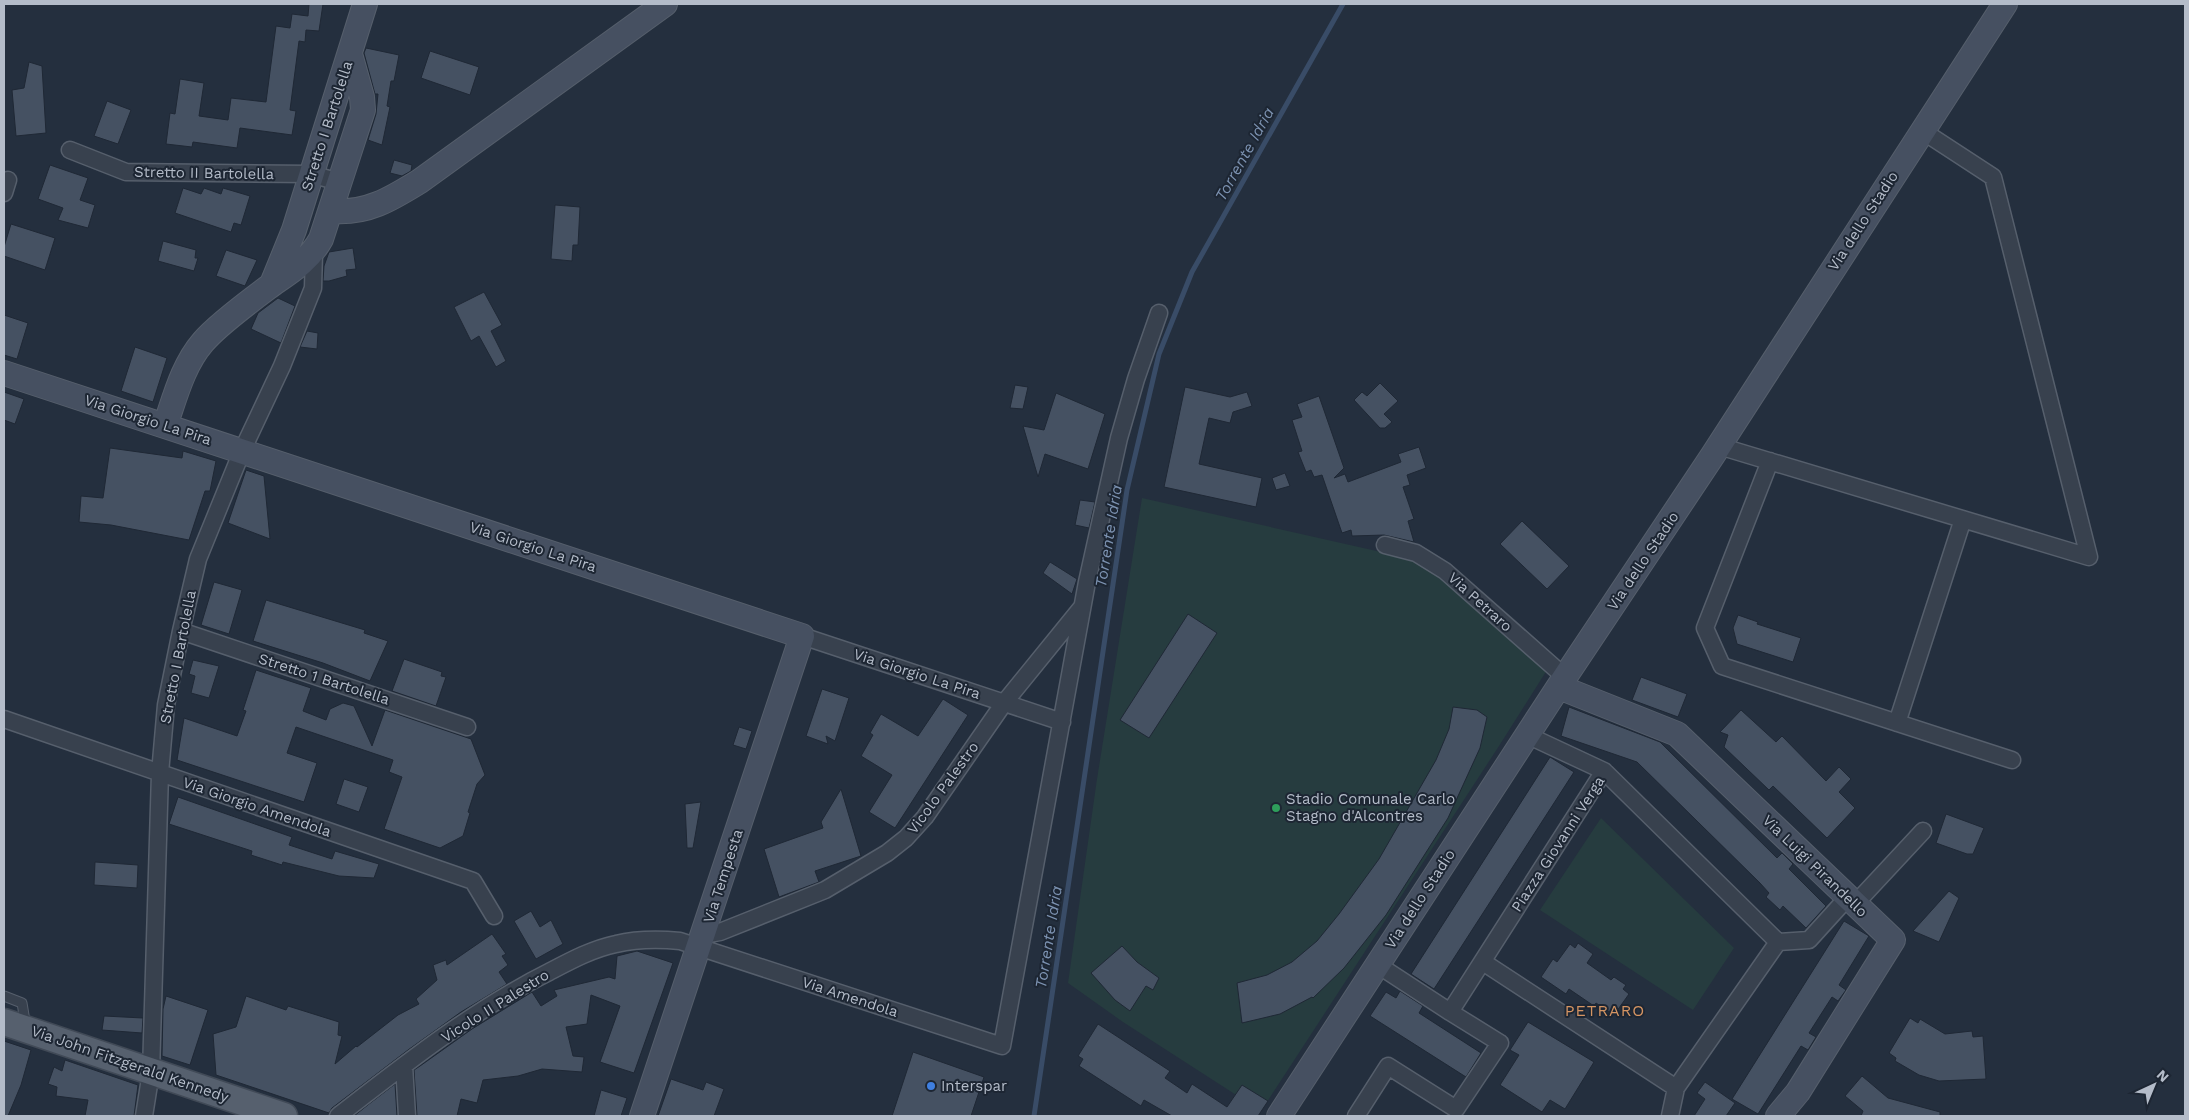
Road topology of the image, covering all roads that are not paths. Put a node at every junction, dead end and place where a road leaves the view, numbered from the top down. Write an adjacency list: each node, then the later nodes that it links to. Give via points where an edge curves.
1 (365, 4): 4 (street)
2 (665, 4): 9 (street, via 413,185 360,211)
3 (2005, 4): 5 (street, Via dello Stadio)
4 (350, 54): 7 (street, Stretto I Bartolella); 8 (street, Stretto I Bartolella, via 363,110)
5 (1922, 130): 16 (street, Via dello Stadio); 19 (street, via 1993,177 2089,557)
6 (70, 150): 7 (street, Stretto II Bartolella, via 126,172)
7 (311, 174): 8 (street, Stretto II Bartolella); 10 (street, Stretto I Bartolella)
8 (339, 182): 9 (street, Stretto I Bartolella)
9 (332, 211): 11 (street, Stretto I Bartolella)
10 (294, 230): 11 (street, via 299,238); 12 (street, Stretto I Bartolella)
11 (317, 245): 12 (street, Stretto I Bartolella, via 304,262); 17 (street, Stretto I Bartolella, via 313,288 282,366)
12 (272, 285): 15 (street, via 203,342 188,365)
13 (1159, 313): 21 (street, via 1119,438)
14 (4, 373): 15 (street, Via Giorgio La Pira)
15 (165, 426): 17 (street, Via Giorgio La Pira)
16 (1716, 450): 18 (street); 24 (street, Via dello Stadio)
17 (242, 451): 22 (street, Stretto I Bartolella, via 198,559); 23 (street, Via Giorgio La Pira)
18 (1770, 461): 19 (street); 28 (street, via 1705,628 1722,666)
19 (1963, 519): 28 (street)
20 (1385, 545): 24 (street, Via Petraro, via 1416,553 1446,571)
21 (1083, 606): 25 (street, Vicolo Palestro); 27 (street)
22 (181, 631): 29 (street, Stretto 1 Bartolella); 33 (street, Stretto I Bartolella, via 166,705)
23 (802, 636): 25 (street, Via Giorgio La Pira); 37 (street, Via Tempesta)
24 (1562, 682): 30 (street, Via dello Stadio); 35 (street, Via Luigi Pirandello, via 1677,734)
25 (1004, 703): 27 (street, Via Giorgio La Pira); 37 (street, Vicolo Palestro, via 925,816 906,838 887,853 825,890)
26 (4, 719): 33 (street, Via Giorgio Amendola)
27 (1062, 722): 37 (street, Via Amendola, via 1002,1046)
28 (1897, 723): 31 (street)
29 (468, 727)
30 (1528, 735): 32 (street); 40 (street, Via dello Stadio)
31 (2012, 760)
32 (1604, 771): 38 (street, Piazza Giovanni Verga); 39 (street, Piazza Giovanni Verga)
33 (160, 773): 36 (street, Via Giorgio Amendola, via 473,882); 45 (street, Stretto I Bartolella)
34 (1923, 831): 35 (street)
35 (1851, 900): 38 (street, via 1809,940); 56 (street, Via Luigi Pirandello, via 1893,940 1798,1092)
36 (494, 916)
37 (701, 941): 44 (street, Vicolo II Palestro, via 636,940 571,960 504,996); 52 (street, Via Tempesta)
38 (1778, 942): 46 (street)
39 (1483, 962): 42 (street, Piazza Giovanni Verga); 46 (street)
40 (1378, 964): 42 (street); 53 (street, Via dello Stadio)
41 (4, 996): 43 (lane, via 22,1003)
42 (1450, 1012): 47 (street, via 1500,1043)
43 (15, 1026): 45 (main road, Via John Fitzgerald Kennedy)
44 (404, 1065): 50 (street, Vicolo II Palestro); 51 (street)
45 (151, 1072): 48 (street, Stretto I Bartolella); 49 (main road, Via John Fitzgerald Kennedy)
46 (1676, 1088): 55 (street)
47 (1453, 1113): 54 (street, via 1388,1066)
48 (144, 1116)
49 (284, 1116)
50 (338, 1116)
51 (407, 1116)
52 (642, 1116)
53 (1279, 1116)
54 (1356, 1116)
55 (1670, 1116)
56 (1778, 1116)

